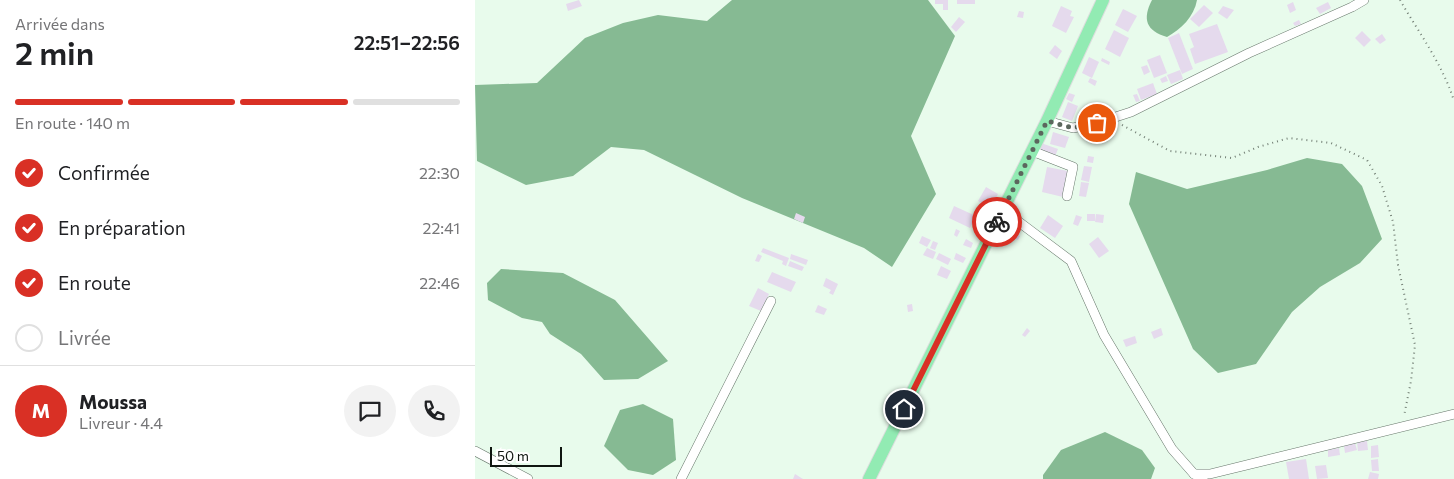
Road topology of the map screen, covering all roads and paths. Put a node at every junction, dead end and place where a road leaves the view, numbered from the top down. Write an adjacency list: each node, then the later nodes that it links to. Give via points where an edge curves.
1 (1103, 0): 6 (main road)
2 (1364, 0): 5 (street, via 1166,96)
3 (1400, 0): 4 (path, via 1434,58)
4 (1454, 101)
5 (1111, 119): 6 (street, via 1073,128); 12 (path, via 1170,151 1232,158 1289,138 1331,143 1367,160 1382,186 1393,222 1398,265 1415,345)
6 (1047, 121): 7 (main road)
7 (1032, 152): 8 (street, via 1073,167); 9 (main road)
8 (1067, 196)
9 (1003, 210): 14 (street, via 1071,261 1104,335 1172,448); 17 (main road)
10 (771, 301): 16 (street)
11 (1454, 414): 12 (street)
12 (1401, 428): 14 (street)
13 (475, 451): 15 (street)
14 (1194, 477): 18 (street)
15 (528, 479)
16 (681, 479)
17 (869, 479)
18 (1203, 479)

